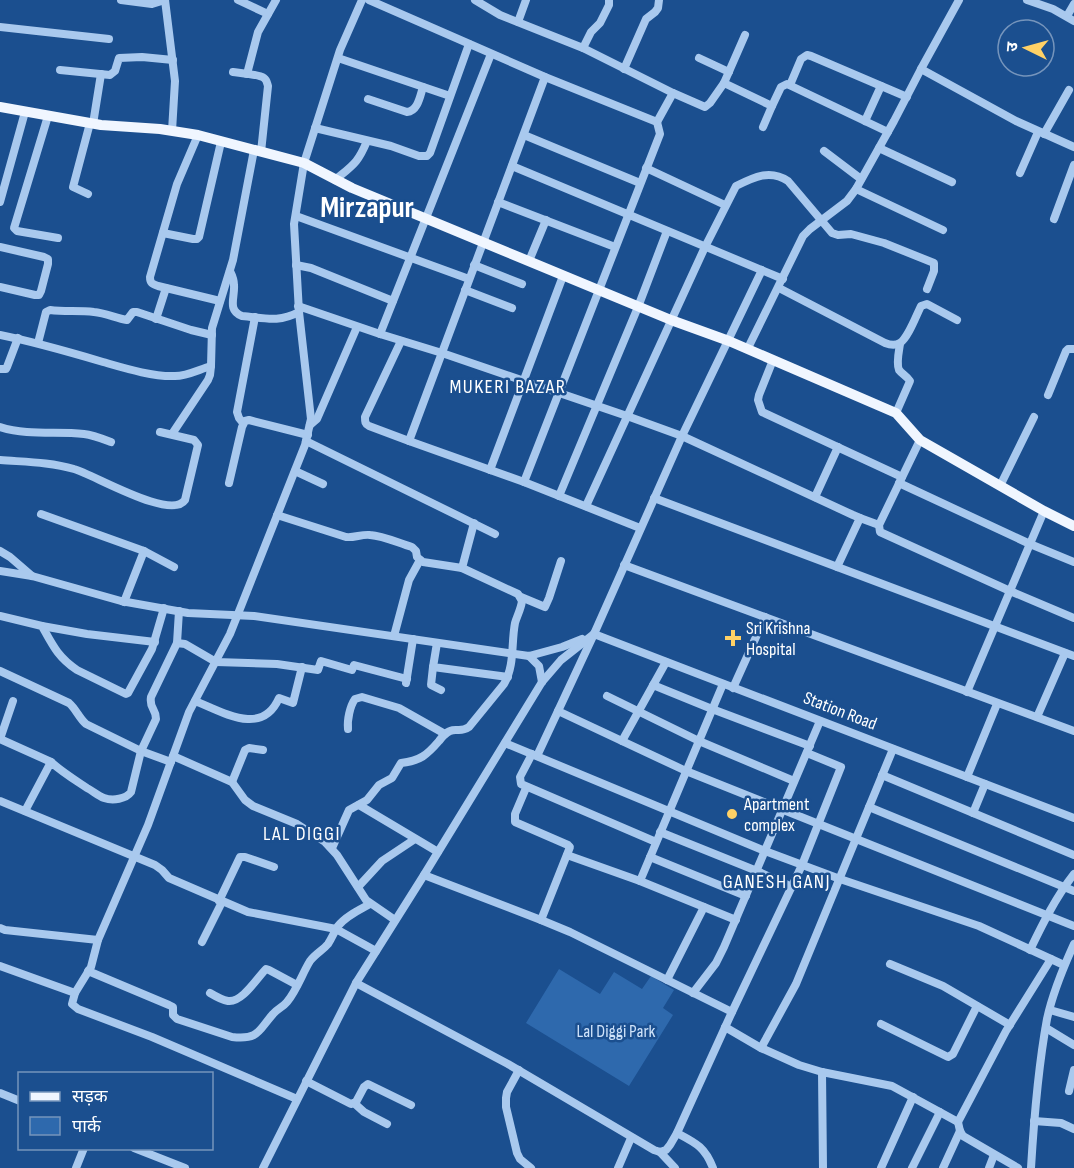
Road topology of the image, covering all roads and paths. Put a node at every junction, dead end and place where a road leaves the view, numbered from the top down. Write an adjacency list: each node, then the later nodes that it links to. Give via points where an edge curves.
1 (121, 0): 2 (street, via 152,4)
2 (165, 0): 25 (street)
3 (238, 0): 14 (street)
4 (276, 0): 14 (street)
5 (362, 0): 23 (street)
6 (369, 0): 20 (street)
7 (474, 0): 16 (street)
8 (526, 0): 16 (street)
9 (609, 0): 21 (street)
10 (658, 0): 26 (street, via 658,8 646,19)
11 (959, 0): 27 (street)
12 (1027, 0): 15 (street)
13 (1074, 3): 15 (street)
14 (268, 14): 32 (street, via 258,32)
15 (1070, 19)
16 (518, 22): 21 (street)
17 (0, 27): 19 (street)
18 (745, 34): 30 (street)
19 (109, 39)
20 (469, 44): 22 (street); 40 (street)
21 (584, 48): 26 (street)
22 (491, 54): 33 (street); 79 (street)
23 (338, 58): 37 (street); 51 (street)
24 (699, 58): 30 (street)
25 (173, 60): 31 (street, via 120,57 115,72); 52 (street)
26 (624, 69): 39 (street)
27 (921, 69): 41 (street); 54 (street)
28 (60, 70): 31 (street)
29 (233, 72): 32 (street)
30 (729, 72): 34 (street)
31 (101, 74): 49 (street)
32 (247, 74): 61 (street, via 265,78 268,86)
33 (545, 77): 48 (street); 56 (street)
34 (724, 83): 39 (street, via 705,106); 43 (street)
35 (790, 85): 36 (street, via 801,59 807,55); 43 (street, via 781,87); 47 (street)
36 (881, 86): 41 (street); 47 (street)
37 (423, 87): 40 (street); 42 (street, via 411,112)
38 (1069, 90): 54 (street)
39 (673, 93): 48 (street)
40 (450, 96): 57 (street, via 427,156)
41 (907, 97): 53 (street)
42 (368, 99)
43 (772, 106): 50 (street)
44 (0, 107): 45 (main road)
45 (25, 112): 46 (main road); 74 (street)
46 (48, 116): 49 (main road); 86 (street, via 14,228)
47 (865, 120): 53 (street)
48 (657, 123): 66 (street, via 660,134)
49 (91, 124): 52 (main road); 73 (street, via 73,187)
50 (763, 127)
51 (315, 128): 57 (street); 63 (street)
52 (172, 131): 55 (main road)
53 (888, 132): 60 (street)
54 (1041, 133): 59 (street); 67 (street)
55 (198, 135): 58 (main road); 85 (street, via 177,184)
56 (524, 135): 65 (street); 71 (street)
57 (367, 141): 69 (street, via 357,162)
58 (221, 142): 61 (main road); 85 (street, via 199,237)
59 (1074, 147)
60 (879, 148): 68 (street); 70 (street)
61 (258, 151): 63 (main road); 95 (street)
62 (824, 151): 68 (street)
63 (304, 163): 69 (main road); 78 (street)
64 (1074, 165): 80 (street)
65 (512, 166): 75 (street); 77 (street)
66 (646, 168): 71 (street); 76 (street)
67 (1020, 173)
68 (861, 179): 72 (street)
69 (335, 180): 79 (main road)
70 (952, 182)
71 (640, 183): 77 (street)
72 (856, 189): 82 (street, via 847,201); 83 (street)
73 (88, 194)
74 (0, 202)
75 (498, 202): 81 (street); 87 (street)
76 (725, 205): 82 (street, via 736,186 776,174 788,181); 90 (street)
77 (628, 215): 84 (street); 89 (street)
78 (296, 216): 91 (street); 93 (street)
79 (426, 218): 87 (main road); 91 (street)
80 (1054, 219)
81 (546, 220): 89 (street); 92 (street)
82 (821, 220): 99 (street, via 803,236); 104 (street, via 834,235 851,234 884,243 934,263)
83 (943, 230)
84 (666, 231): 90 (street); 109 (street)
85 (164, 233): 102 (street, via 150,282)
86 (58, 238)
87 (483, 242): 92 (main road); 94 (street)
88 (0, 247): 101 (street, via 48,259 39,295)
89 (615, 247): 106 (street)
90 (705, 247): 96 (street); 114 (street)
91 (410, 258): 98 (street); 108 (street)
92 (529, 261): 97 (main road)
93 (296, 265): 108 (street); 111 (street)
94 (474, 265): 98 (street); 100 (street)
95 (230, 270): 107 (street); 112 (street, via 234,311)
96 (762, 270): 99 (street); 121 (street)
97 (563, 276): 106 (main road); 131 (street)
98 (469, 279): 105 (street)
99 (783, 279): 103 (street)
100 (522, 284)
101 (0, 287)
102 (166, 288): 107 (street); 113 (street)
103 (778, 288): 124 (street, via 885,344); 125 (street)
104 (927, 289)
105 (465, 290): 110 (street); 127 (street)
106 (598, 291): 109 (main road); 132 (street)
107 (220, 301): 117 (street)
108 (393, 301): 118 (street)
109 (638, 307): 114 (main road); 134 (street)
110 (512, 308)
111 (298, 309): 112 (street, via 284,319); 116 (street); 139 (street)
112 (255, 317): 138 (street, via 237,412)
113 (156, 319): 117 (street); 123 (street, via 137,312 127,320 93,312 47,310)
114 (671, 320): 121 (main road); 136 (street)
115 (957, 320): 124 (street, via 923,304)
116 (357, 327): 118 (street); 139 (street, via 317,420)
117 (212, 334): 129 (street)
118 (380, 334): 122 (street)
119 (0, 335): 120 (street)
120 (18, 338): 123 (street); 130 (street, via 8,367)
121 (729, 340): 125 (main road); 143 (street)
122 (401, 341): 127 (street); 146 (street, via 365,421)
123 (38, 343): 129 (street, via 131,370 174,376)
124 (900, 344): 135 (street, via 899,370 910,381)
125 (748, 348): 128 (main road)
126 (1074, 349): 133 (street, via 1066,351)
127 (442, 353): 131 (street); 146 (street)
128 (773, 360): 135 (main road); 148 (street, via 759,395 762,412)
129 (211, 366): 142 (street, via 208,380)
130 (0, 369)
131 (523, 381): 132 (street); 150 (street)
132 (559, 393): 134 (street); 153 (street)
133 (1048, 395)
134 (596, 406): 136 (street); 157 (street)
135 (896, 413): 145 (main road)
136 (627, 416): 143 (street); 160 (street)
137 (1034, 417): 156 (street)
138 (243, 423): 144 (street, via 249,420); 154 (street)
139 (310, 425): 144 (street)
140 (0, 427): 147 (street, via 36,433 85,434)
141 (160, 432): 142 (street)
142 (172, 434): 149 (street, via 194,440 198,445 185,500 179,505 167,506 140,498 75,469)
143 (682, 436): 158 (street); 159 (street)
144 (307, 438): 151 (street); 165 (street)
145 (920, 440): 152 (street); 156 (main road)
146 (409, 441): 150 (street)
147 (111, 442)
148 (838, 447): 152 (street); 158 (street)
149 (0, 460)
150 (490, 470): 153 (street)
151 (295, 471): 155 (street); 163 (street)
152 (900, 480): 166 (street); 170 (street)
153 (525, 482): 157 (street)
154 (229, 483)
155 (323, 484)
156 (1000, 486): 161 (main road)
157 (559, 496): 160 (street)
158 (815, 497): 164 (street)
159 (654, 498): 168 (street); 178 (street)
160 (586, 506): 168 (street)
161 (1044, 511): 167 (main road); 170 (street)
162 (41, 514): 172 (street)
163 (277, 515): 173 (street, via 346,537 373,535 411,547); 187 (street)
164 (860, 518): 166 (street); 178 (street)
165 (474, 523): 169 (street); 179 (street)
166 (879, 525): 182 (street, via 882,534)
167 (1074, 526)
168 (640, 528): 176 (street)
169 (495, 534)
170 (1030, 544): 175 (street); 182 (street)
171 (0, 551): 181 (street)
172 (144, 551): 177 (street); 184 (street)
173 (420, 560): 179 (street); 194 (street, via 409,580)
174 (561, 561): 183 (street, via 544,607)
175 (1074, 562)
176 (624, 565): 189 (street); 193 (street)
177 (174, 567)
178 (837, 567): 191 (street)
179 (462, 568): 183 (street)
180 (0, 571): 181 (street)
181 (32, 576): 184 (street)
182 (1010, 591): 190 (street); 191 (street)
183 (521, 597): 199 (street)
184 (124, 602): 185 (street)
185 (164, 609): 186 (street); 196 (street)
186 (179, 611): 187 (street); 197 (street)
187 (238, 614): 194 (street); 202 (street)
188 (0, 616): 192 (street)
189 (765, 617): 211 (street); 213 (street)
190 (1074, 618)
191 (995, 626): 200 (street); 213 (street)
192 (42, 627): 196 (street); 196 (street, via 70,665 126,694)
193 (594, 634): 201 (street); 203 (street, Station Road); 208 (street, via 561,660); 219 (street)
194 (394, 636): 195 (street)
195 (413, 639): 198 (street); 205 (street, via 407,681 354,665 352,670 321,661 318,670)
196 (155, 642)
197 (177, 643): 202 (street); 233 (street, via 151,697 156,719)
198 (437, 643): 199 (street); 204 (street)
199 (513, 654): 201 (street); 207 (street)
200 (1070, 654): 221 (street)
201 (529, 656): 208 (street, via 539,666)
202 (216, 662): 205 (street); 216 (street)
203 (666, 662): 209 (street, Station Road); 210 (street)
204 (433, 667): 207 (street); 212 (street, via 431,686)
205 (302, 668): 216 (street, via 293,703 279,698 269,712 251,720)
206 (0, 671): 233 (street, via 69,704 86,724)
207 (508, 677): 225 (street, via 469,728)
208 (542, 682): 229 (street)
209 (723, 684): 211 (street, Station Road); 218 (street)
210 (653, 685): 218 (street); 220 (street)
211 (733, 688): 222 (street, Station Road)
212 (441, 690)
213 (967, 692): 217 (street)
214 (607, 696): 220 (street)
215 (13, 700): 226 (street)
216 (195, 701): 235 (street)
217 (997, 704): 221 (street); 239 (street)
218 (712, 709): 228 (street); 230 (street)
219 (558, 711): 227 (street); 234 (street)
220 (638, 712): 227 (street); 228 (street)
221 (1037, 717): 224 (street)
222 (820, 721): 230 (street); 231 (street, Station Road)
223 (348, 729): 225 (street, via 353,702 362,697 399,708)
224 (1074, 731)
225 (445, 734): 245 (street, via 415,761 401,763 394,776 379,784)
226 (0, 739): 236 (street)
227 (622, 741): 237 (street)
228 (699, 741): 237 (street); 240 (street)
229 (506, 743): 234 (street); 259 (street)
230 (808, 749): 240 (street); 252 (street, via 841,767)
231 (893, 749): 238 (street); 239 (street, Station Road)
232 (263, 750): 241 (street, via 245,750)
233 (141, 751): 235 (street); 236 (street, via 131,792 125,798 101,797)
234 (535, 755): 243 (street, via 520,777); 249 (street)
235 (172, 759): 241 (street); 262 (street)
236 (51, 762): 248 (street)
237 (686, 771): 247 (street); 249 (street)
238 (882, 775): 246 (street); 250 (street)
239 (967, 777): 242 (street, Station Road)
240 (794, 781): 247 (street)
241 (232, 782): 257 (street, via 253,806 297,824)
242 (985, 784): 250 (street); 251 (street, Station Road)
243 (526, 788): 256 (street); 260 (street, via 514,814 515,822 568,845)
244 (0, 801): 248 (street)
245 (359, 805): 254 (street); 257 (street, via 348,813)
246 (869, 807): 255 (street); 273 (street)
247 (783, 810): 252 (street); 258 (street)
248 (25, 811): 262 (street)
249 (669, 811): 253 (street); 258 (street)
250 (974, 813): 261 (street)
251 (1074, 818)
252 (819, 824): 255 (street); 264 (street)
253 (660, 832): 256 (street); 266 (street)
254 (415, 838): 259 (street); 271 (street, via 382,861)
255 (856, 839): 269 (street); 279 (street)
256 (656, 842): 263 (street)
257 (332, 848): 271 (street)
258 (765, 851): 264 (street); 266 (street)
259 (438, 852): 268 (street)
260 (567, 855): 270 (street); 281 (street)
261 (1074, 855)
262 (134, 856): 276 (street, via 159,867 169,878); 287 (street)
263 (650, 857): 270 (street); 275 (street)
264 (802, 865): 269 (street); 272 (street)
265 (274, 867): 276 (street, via 240,857)
266 (757, 871): 272 (street); 275 (street)
267 (1074, 874): 273 (street)
268 (424, 875): 280 (street); 281 (street)
269 (840, 879): 290 (street, via 979,926); 312 (street, via 796,984)
270 (640, 881): 278 (street)
271 (358, 887): 277 (street)
272 (792, 887): 305 (street)
273 (1064, 887): 274 (street); 279 (street)
274 (1074, 891)
275 (746, 896): 282 (street)
276 (221, 901): 285 (street, via 248,912); 288 (street)
277 (370, 904): 280 (street); 285 (street)
278 (704, 907): 282 (street); 297 (street)
279 (1046, 915): 283 (street); 290 (street)
280 (395, 920): 291 (street)
281 (541, 920): 297 (street)
282 (736, 920): 302 (street, via 716,963)
283 (1074, 926)
284 (2, 929): 286 (street); 287 (street)
285 (336, 929): 291 (street); 299 (street, via 310,961)
286 (0, 939)
287 (98, 940): 296 (street)
288 (202, 942)
289 (1074, 944): 294 (street)
290 (1030, 950): 292 (street)
291 (376, 951): 298 (street)
292 (1051, 959): 294 (street); 308 (street)
293 (890, 963): 303 (street, via 944,986)
294 (1064, 965): 304 (street)
295 (0, 966): 300 (street)
296 (88, 971): 299 (street, via 169,1005 177,1019 240,1038 257,1034 289,1000); 300 (street)
297 (667, 980): 302 (street)
298 (356, 983): 313 (street); 316 (street)
299 (297, 985): 301 (street, via 266,969 236,1000 227,1001)
300 (75, 993): 320 (street, via 72,1004 78,1009 152,1036)
301 (210, 993)
302 (693, 993): 305 (street)
303 (977, 1006): 307 (street, via 948,1057); 308 (street)
304 (1050, 1010): 306 (street); 310 (street)
305 (732, 1012): 309 (street)
306 (1074, 1017)
307 (881, 1024)
308 (1010, 1025): 327 (street)
309 (725, 1027): 312 (street); 329 (street)
310 (1046, 1028): 311 (street); 325 (street)
311 (1074, 1045)
312 (761, 1048): 315 (street)
313 (519, 1070): 330 (street); 339 (street, via 507,1092 506,1107 517,1153)
314 (1074, 1070): 317 (street)
315 (822, 1072): 319 (street, via 892,1086); 343 (street)
316 (306, 1081): 320 (street); 322 (street)
317 (1069, 1091)
318 (0, 1093): 321 (street)
319 (913, 1097): 324 (street); 344 (street)
320 (297, 1099): 338 (street)
321 (18, 1100)
322 (354, 1103): 323 (street, via 368,1084); 326 (street)
323 (411, 1105)
324 (940, 1112): 327 (street); 345 (street)
325 (1034, 1121): 328 (street, via 1061,1123); 349 (street)
326 (387, 1124)
327 (959, 1127): 334 (street, via 963,1136); 346 (street)
328 (1074, 1129)
329 (677, 1133): 333 (street, via 666,1150); 342 (street, via 702,1148)
330 (631, 1138): 333 (street); 340 (street)
331 (84, 1150): 336 (street)
332 (136, 1150): 335 (street)
333 (660, 1152): 341 (street)
334 (994, 1155): 347 (street); 348 (street)
335 (171, 1165): 337 (street)
336 (76, 1168)
337 (185, 1168)
338 (263, 1168)
339 (531, 1168)
340 (618, 1168)
341 (675, 1168)
342 (713, 1168)
343 (823, 1168)
344 (881, 1168)
345 (912, 1168)
346 (943, 1168)
347 (989, 1168)
348 (1018, 1168)
349 (1031, 1168)

